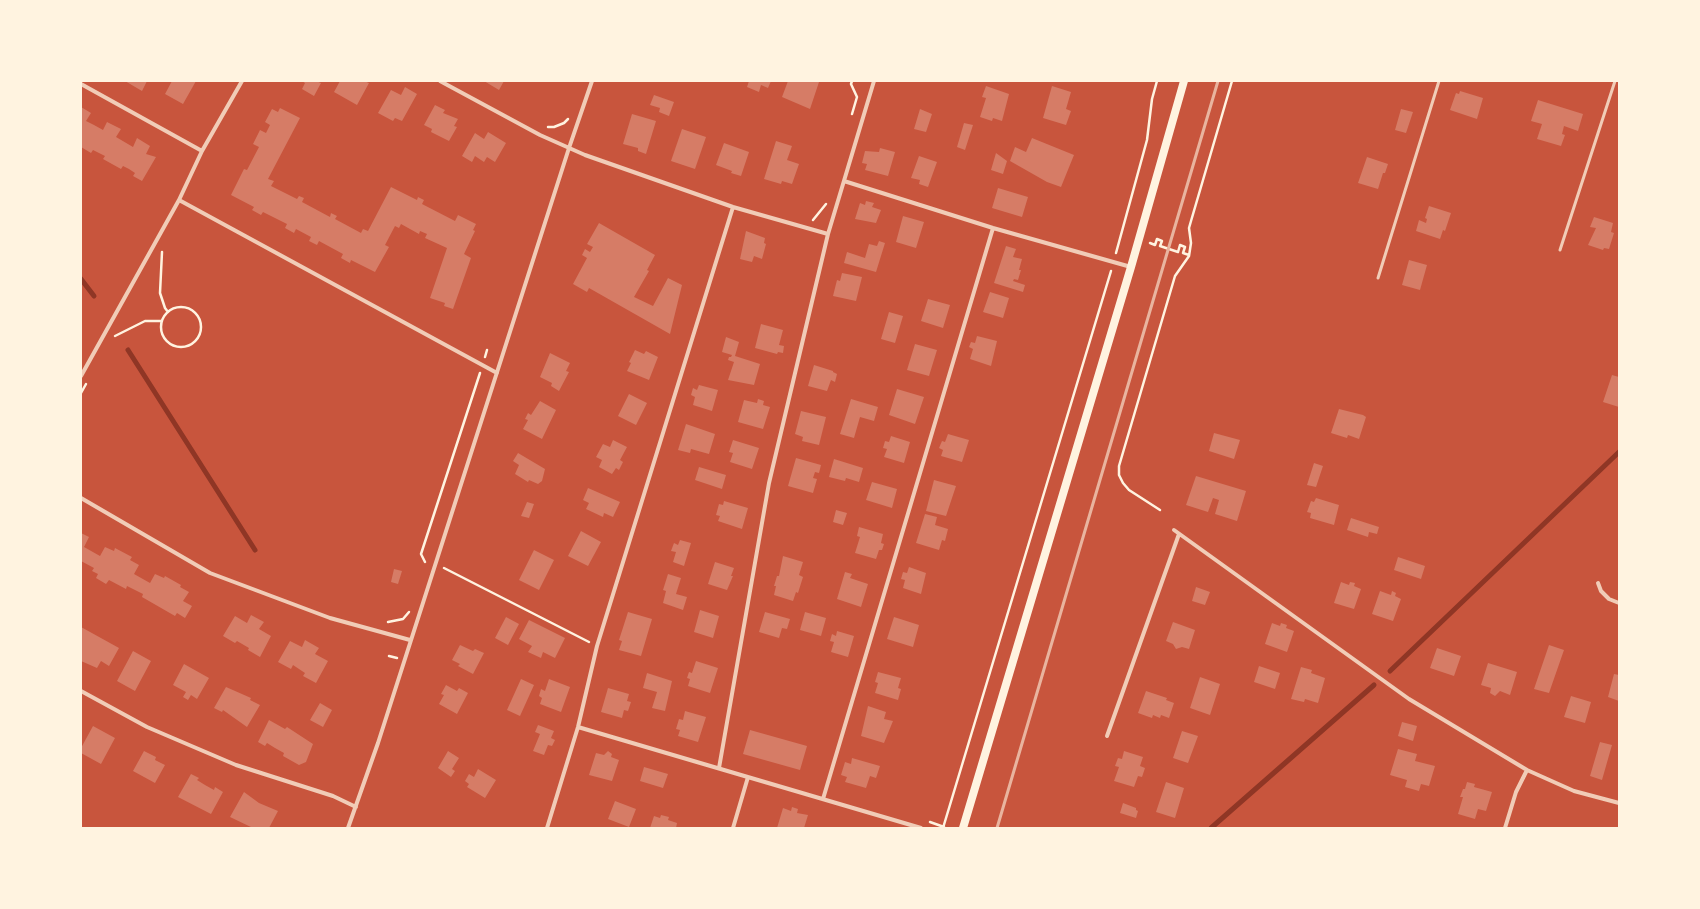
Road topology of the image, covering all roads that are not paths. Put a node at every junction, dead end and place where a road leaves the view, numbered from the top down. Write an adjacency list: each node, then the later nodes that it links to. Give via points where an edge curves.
1 (242, 81): 10 (street)
2 (440, 81): 9 (street)
3 (592, 81): 9 (street)
4 (874, 81): 11 (street)
5 (1184, 81): 17 (main road)
6 (1439, 81): 18 (lane)
7 (1615, 81): 16 (lane)
8 (81, 84): 10 (street)
9 (569, 148): 13 (street); 19 (street)
10 (202, 151): 12 (street)
11 (844, 181): 14 (street); 15 (street)
12 (179, 200): 19 (street); 20 (street)
13 (733, 207): 15 (street); 28 (street, via 597,646)
14 (993, 228): 17 (street); 33 (street)
15 (828, 234): 30 (street, via 769,484)
16 (1560, 250)
17 (1131, 267): 40 (main road)
18 (1378, 278)
19 (497, 374): 26 (street)
20 (81, 376)
21 (81, 498): 26 (street, via 210,573 330,618)
22 (1174, 530): 23 (street)
23 (1179, 534): 29 (street); 31 (street, via 1409,698)
24 (1598, 583): 25 (street, via 1601,591 1609,599)
25 (1619, 603)
26 (410, 640): 35 (street)
27 (81, 690): 35 (street, via 147,727 236,765 333,796)
28 (578, 727): 30 (street); 37 (street)
29 (1107, 736)
30 (719, 768): 32 (street)
31 (1527, 770): 34 (street, via 1574,791); 41 (street, via 1516,792)
32 (748, 777): 33 (street); 38 (street)
33 (823, 799): 39 (street)
34 (1619, 803)
35 (356, 808): 36 (street)
36 (348, 828)
37 (547, 828)
38 (734, 828)
39 (921, 828)
40 (962, 828)
41 (1505, 828)

